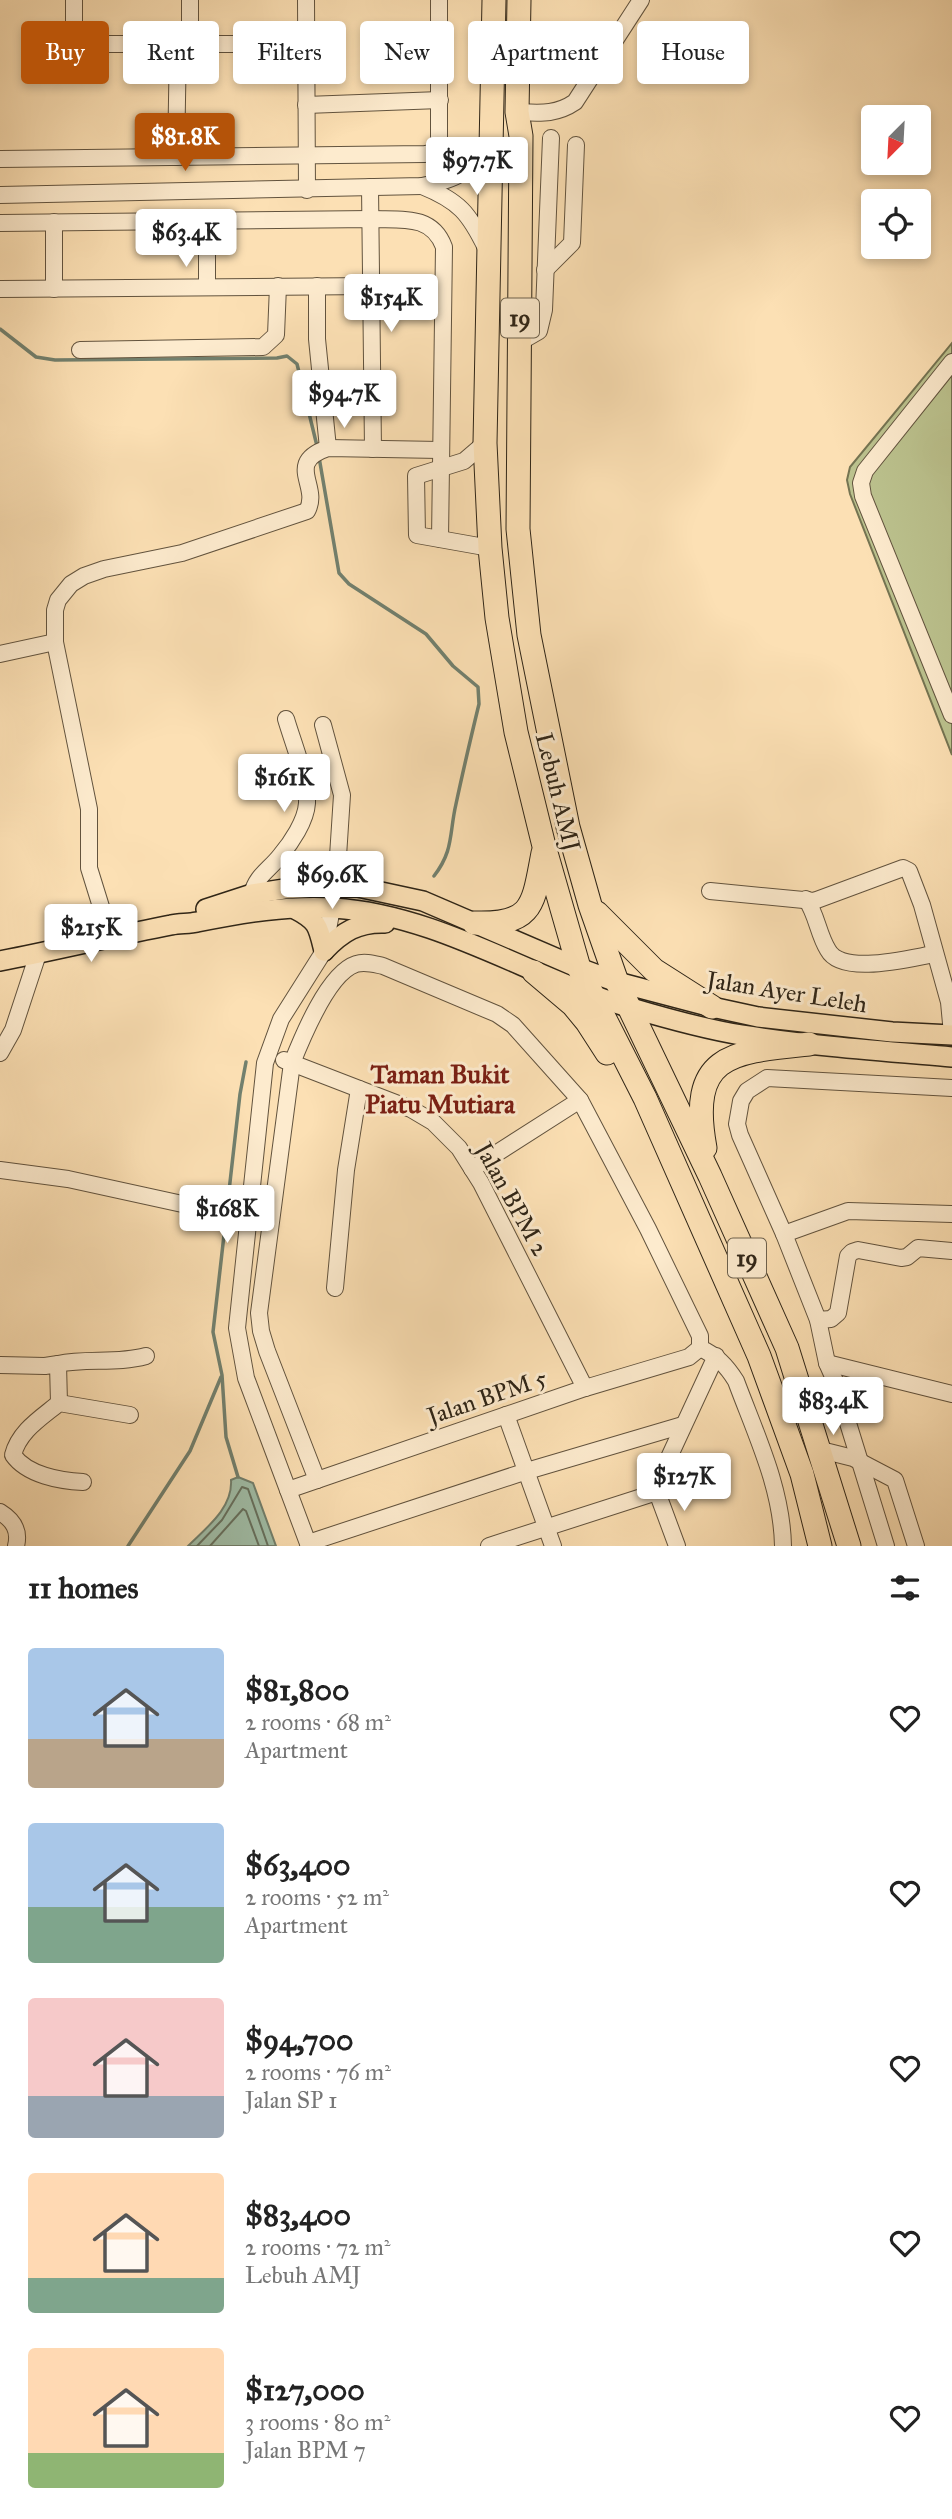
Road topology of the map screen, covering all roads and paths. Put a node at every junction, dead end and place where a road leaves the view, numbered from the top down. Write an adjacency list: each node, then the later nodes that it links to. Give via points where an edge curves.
1 (74, 0): 10 (street, via 74,35 79,42)
2 (190, 0): 8 (street)
3 (306, 0): 9 (street)
4 (439, 0): 13 (street)
5 (494, 0): 17 (highway, Lebuh AMJ / 19)
6 (519, 0): 15 (highway, Lebuh AMJ / 19)
7 (642, 0): 15 (street, via 575,102 550,114)
8 (187, 21)
9 (306, 21)
10 (123, 44)
11 (181, 84): 19 (street)
12 (306, 84): 14 (street)
13 (440, 100): 14 (street); 20 (street, via 435,152)
14 (306, 105): 20 (street)
15 (517, 112): 38 (highway, Lebuh AMJ / 19, via 521,136)
16 (551, 138): 31 (street)
17 (491, 140): 22 (street, via 458,177); 30 (highway, Lebuh AMJ / 19)
18 (576, 145): 31 (street, via 572,243)
19 (176, 157): 20 (street); 21 (street)
20 (305, 157): 24 (street)
21 (0, 159)
22 (422, 186): 23 (street); 30 (street, via 457,203)
23 (370, 187): 24 (street); 26 (street)
24 (307, 190): 25 (street)
25 (0, 195)
26 (372, 219): 27 (street); 34 (street); 43 (street, via 430,226 444,247)
27 (207, 221): 28 (street); 35 (street)
28 (54, 222): 29 (street); 37 (street)
29 (0, 223)
30 (489, 253): 41 (highway, Lebuh AMJ / 19)
31 (545, 270): 38 (street, via 539,331)
32 (278, 286): 33 (street); 35 (street); 39 (street, via 276,335 263,347)
33 (317, 286): 34 (street); 44 (street)
34 (373, 286): 42 (street)
35 (207, 287): 37 (street)
36 (0, 289): 37 (street)
37 (54, 289)
38 (520, 342): 60 (highway, Lebuh AMJ / 19, via 518,529 529,635 568,827)
39 (80, 350)
40 (952, 362): 50 (street, via 865,471 861,483)
41 (485, 443): 45 (street, via 464,461); 47 (highway, Lebuh AMJ / 19)
42 (373, 449): 43 (street); 44 (street)
43 (440, 450): 45 (street)
44 (321, 451): 48 (street, via 306,472 311,504 307,511 182,553 84,576 58,600)
45 (440, 469): 46 (street); 46 (street, via 416,476 417,535)
46 (440, 539): 47 (street)
47 (490, 548): 53 (highway, Lebuh AMJ / 19, via 516,732)
48 (55, 642): 49 (street); 66 (street, via 89,809 89,868)
49 (0, 654)
50 (952, 715)
51 (286, 719): 58 (street, via 305,786 305,814 282,855 258,878)
52 (323, 725): 54 (street, via 342,795)
53 (544, 846): 63 (highway, via 536,889 522,915 499,924); 71 (highway, Lebuh AMJ / 19)
54 (335, 887): 55 (main road); 57 (main road)
55 (284, 889): 58 (main road); 62 (main road, via 321,896)
56 (710, 891): 59 (street)
57 (392, 893): 62 (main road, via 345,898); 63 (main road, Jalan Ayer Leleh)
58 (252, 894): 64 (main road)
59 (806, 900): 69 (street, via 828,952 836,959 873,964); 69 (street, via 903,868 909,872 922,905)
60 (590, 905): 73 (highway, Lebuh AMJ / 19); 76 (highway, via 654,970)
61 (293, 908): 62 (main road); 64 (main road); 67 (main road, via 313,919)
62 (332, 908): 65 (main road); 67 (street)
63 (474, 923): 71 (main road, Jalan Ayer Leleh)
64 (174, 924): 66 (main road)
65 (421, 925): 67 (main road, via 362,924 346,930); 72 (main road, Jalan Ayer Leleh)
66 (111, 939): 68 (main road)
67 (324, 951): 80 (street, via 281,1019)
68 (38, 954): 70 (main road); 79 (street, via 13,1030)
69 (934, 954): 77 (street, via 949,1002)
70 (0, 961)
71 (579, 968): 73 (main road, Jalan Ayer Leleh); 74 (highway, Lebuh AMJ / 19)
72 (534, 972): 74 (main road, Jalan Ayer Leleh); 85 (highway, via 573,1005)
73 (617, 982): 75 (highway, Lebuh AMJ / 19); 76 (main road, Jalan Ayer Leleh)
74 (592, 995): 75 (main road, Jalan Ayer Leleh); 85 (highway, Lebuh AMJ / 19)
75 (629, 1007): 78 (main road, Jalan Ayer Leleh, via 739,1035); 89 (highway, Lebuh AMJ / 19)
76 (712, 1007): 77 (main road, Jalan Ayer Leleh, via 758,1017)
77 (952, 1035)
78 (809, 1044): 81 (main road, Jalan Ayer Leleh); 89 (highway, via 751,1050 723,1061 714,1070 700,1112)
79 (0, 1053)
80 (268, 1055): 82 (street, Jalan BPM 2); 113 (street, via 237,1328 246,1378)
81 (952, 1057)
82 (292, 1063): 84 (street, Jalan BPM 2); 86 (street, via 306,1028 336,979 356,964 368,963 497,1014 513,1025); 111 (street, via 259,1313 267,1351)
83 (952, 1088): 92 (street, via 778,1077 767,1078 747,1091 737,1124)
84 (359, 1089): 87 (street, Jalan BPM 2, via 433,1122); 94 (street)
85 (645, 1098): 123 (highway, Lebuh AMJ / 19, via 759,1356 802,1474)
86 (580, 1100): 87 (street); 96 (street, via 700,1336)
87 (472, 1169): 102 (street, Jalan BPM 2)
88 (0, 1170): 90 (street, via 68,1179)
89 (710, 1176): 108 (highway, Lebuh AMJ / 19, via 787,1348)
90 (196, 1207)
91 (952, 1214): 92 (street, via 848,1211)
92 (785, 1234): 95 (street)
93 (952, 1251): 95 (street, via 918,1248 901,1258 852,1252 838,1313)
94 (335, 1288)
95 (818, 1320): 99 (street)
96 (700, 1348): 98 (street); 102 (street, Jalan BPM 5, via 688,1357)
97 (146, 1356): 100 (street)
98 (716, 1356): 107 (street); 122 (street, via 736,1381 768,1464 783,1520)
99 (827, 1363): 103 (street); 109 (street)
100 (58, 1364): 101 (street); 104 (street)
101 (0, 1365)
102 (585, 1388): 106 (street, Jalan BPM 5)
103 (952, 1394)
104 (59, 1403): 105 (street); 112 (street, via 22,1435 13,1455 19,1464 50,1477)
105 (130, 1415)
106 (506, 1415): 110 (street); 111 (street, Jalan BPM 5)
107 (683, 1425): 110 (street); 114 (street)
108 (821, 1450): 109 (street); 124 (highway, Lebuh AMJ / 19)
109 (860, 1461): 125 (street); 126 (street, via 895,1480)
110 (527, 1471): 116 (street); 117 (street)
111 (317, 1480): 113 (street, Jalan BPM 5)
112 (83, 1482)
113 (288, 1490): 117 (street)
114 (657, 1492): 116 (street); 121 (street)
115 (0, 1512): 118 (street, via 14,1524)
116 (547, 1527): 119 (street); 120 (street)
117 (308, 1545)
118 (16, 1546)
119 (489, 1546)
120 (553, 1546)
121 (677, 1546)
122 (783, 1546)
123 (820, 1546)
124 (849, 1546)
125 (886, 1546)
126 (916, 1546)

